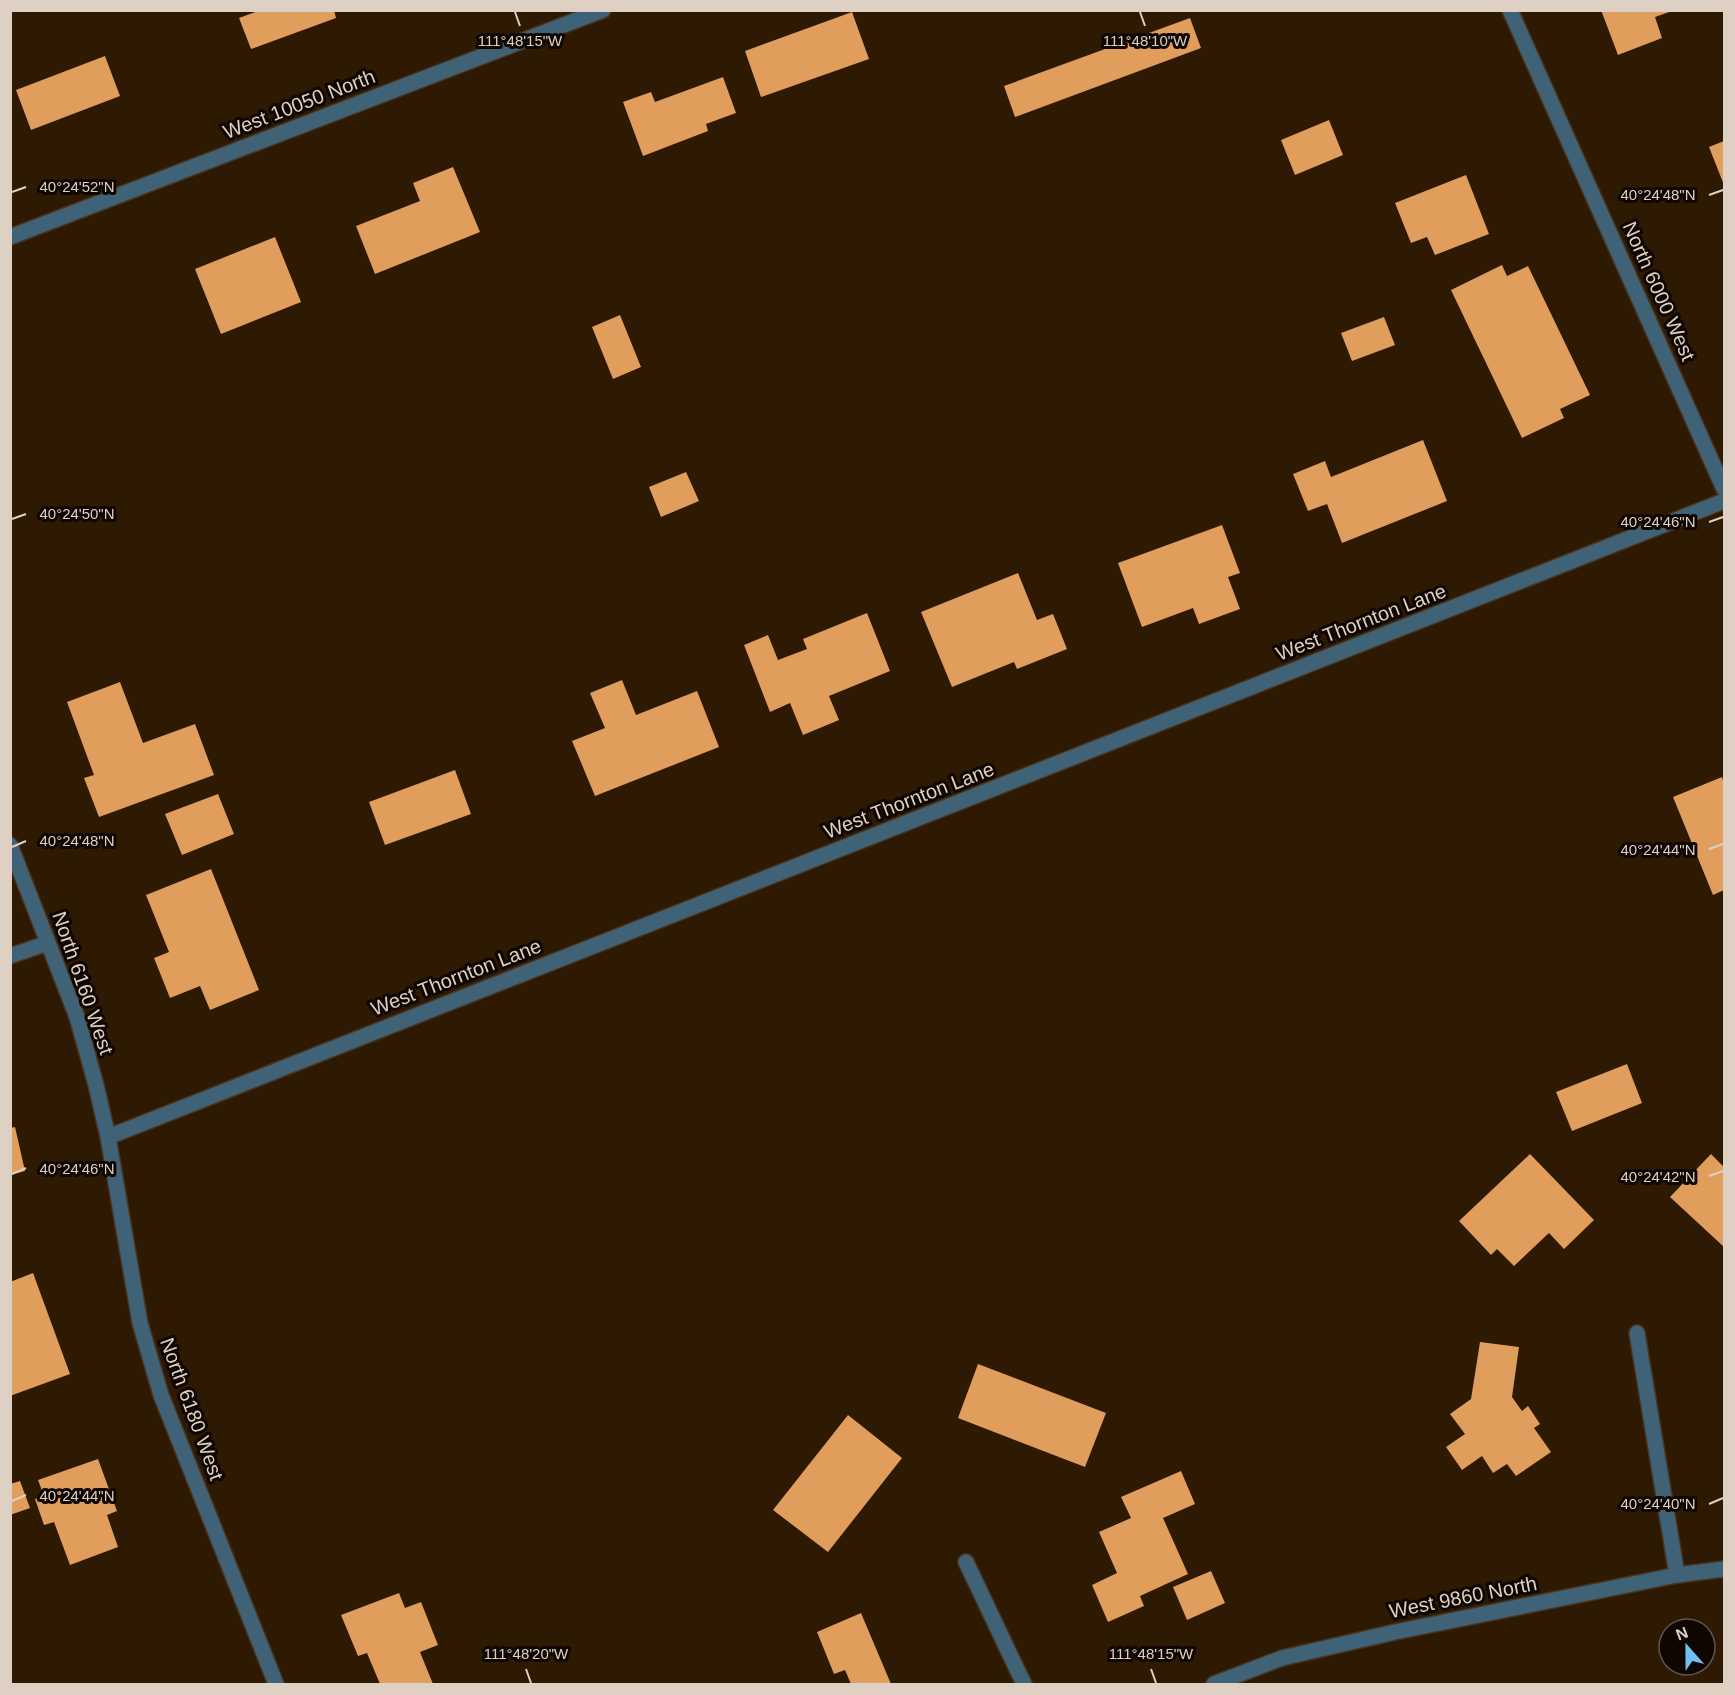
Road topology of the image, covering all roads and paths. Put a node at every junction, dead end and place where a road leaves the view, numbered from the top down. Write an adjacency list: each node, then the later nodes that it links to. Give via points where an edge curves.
1 (603, 10): 3 (street, West 10050 North)
2 (1510, 10): 4 (street, North 6000 West)
3 (10, 237)
4 (1725, 489)
5 (1725, 501): 9 (street, West Thornton Lane)
6 (10, 845): 7 (street, North 6160 West)
7 (48, 943): 8 (street); 9 (street, North 6160 West, via 77,1017)
8 (10, 956)
9 (108, 1137): 14 (street, North 6180 West, via 140,1323 161,1395)
10 (1637, 1333): 13 (street)
11 (966, 1562): 15 (street)
12 (1725, 1569): 13 (street, West 9860 North)
13 (1677, 1575): 16 (street, West 9860 North, via 1282,1658)
14 (276, 1684)
15 (1024, 1684)
16 (1214, 1684)

